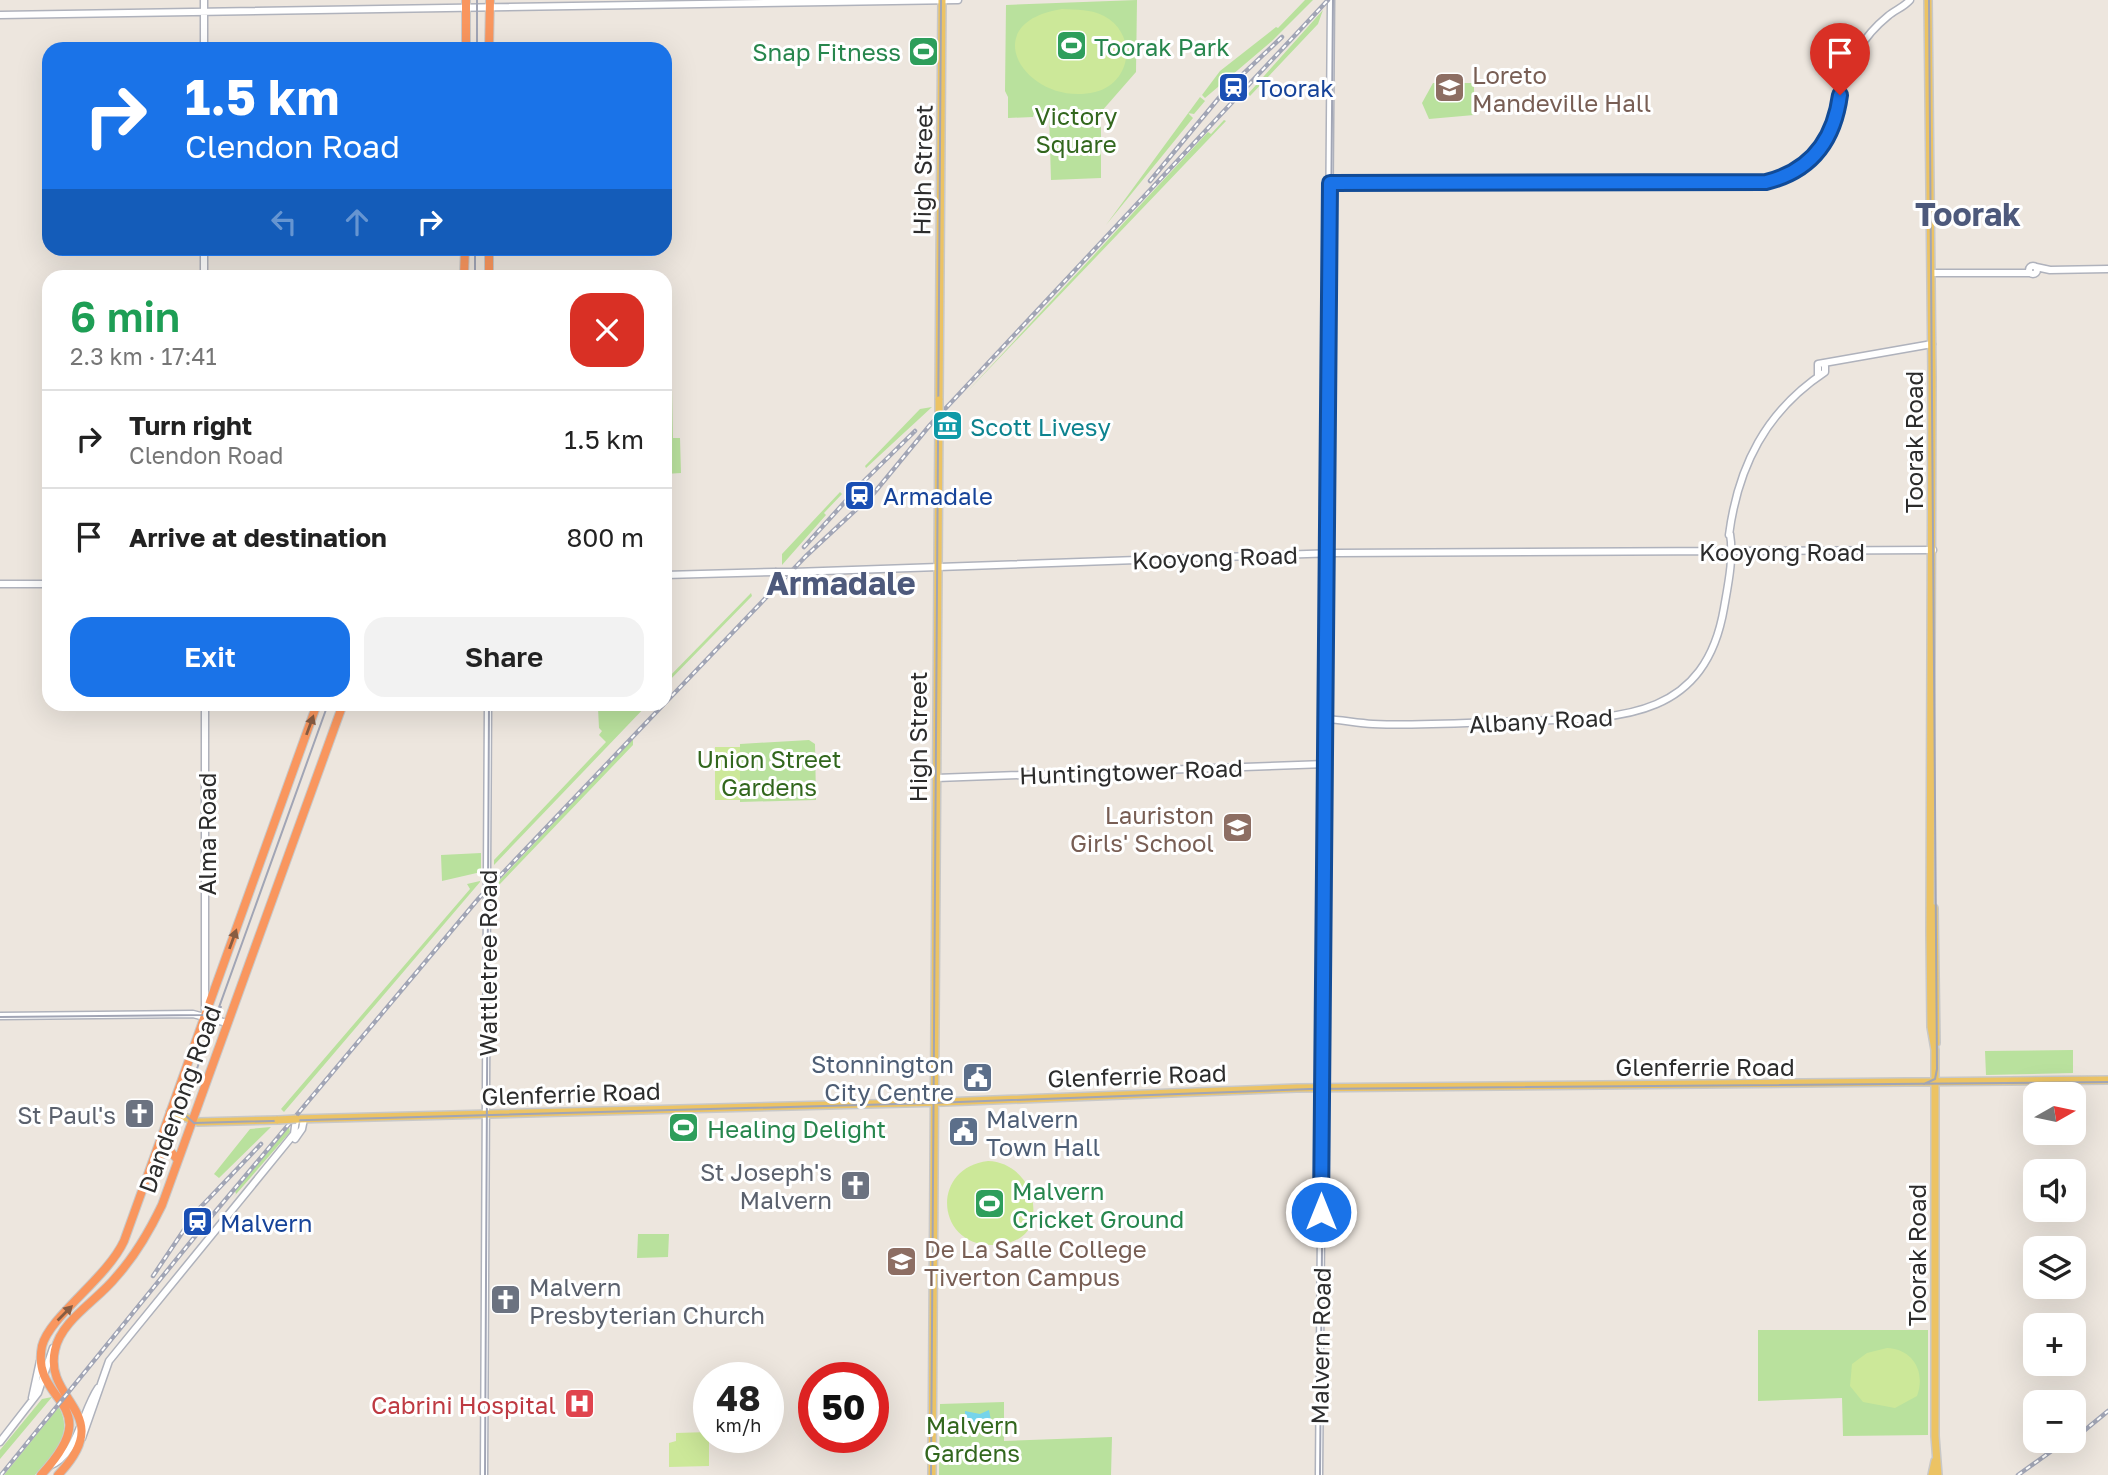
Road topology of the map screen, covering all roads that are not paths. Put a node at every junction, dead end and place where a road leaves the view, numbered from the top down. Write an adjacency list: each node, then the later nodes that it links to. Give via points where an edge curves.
1 (204, 0): 12 (street)
2 (466, 0): 10 (highway)
3 (942, 0): 4 (street); 9 (street); 24 (main road, High Street, bridge)
4 (958, 0)
5 (1331, 0): 11 (street, Malvern Road)
6 (1339, 0): 11 (street)
7 (1928, 0): 19 (main road, Toorak Road)
8 (1906, 2): 17 (street, via 1858,49 1843,84 1836,121 1819,152 1775,180)
9 (490, 5): 10 (street); 16 (highway)
10 (466, 10): 12 (street); 15 (highway)
11 (1331, 11): 17 (street, Malvern Road)
12 (204, 13): 13 (street); 14 (street)
13 (0, 15)
14 (204, 42)
15 (466, 42)
16 (489, 42)
17 (1330, 183): 23 (street, Malvern Road)
18 (2108, 269): 19 (street)
19 (1931, 273): 20 (main road, Toorak Road)
20 (1932, 344): 21 (street, Albany Road, via 1822,364 1818,376 1789,400 1759,439 1737,488); 22 (main road, Toorak Road)
21 (1729, 550): 22 (street, Kooyong Road); 23 (street, Kooyong Road); 32 (street, Albany Road, via 1723,618 1713,647 1689,683 1654,707 1581,721)
22 (1933, 550): 41 (main road, Toorak Road, via 1930,944)
23 (1328, 553): 24 (street, Kooyong Road); 32 (street, Malvern Road)
24 (937, 568): 25 (street, Kooyong Road, bridge); 34 (main road, High Street)
25 (672, 575)
26 (0, 584): 27 (street)
27 (42, 584)
28 (205, 711): 35 (street, Alma Road)
29 (314, 711): 36 (highway, Dandenong Road, one-way to 29)
30 (340, 711): 39 (highway, Dandenong Road)
31 (488, 711): 45 (street, Wattletree Road, bridge)
32 (1326, 722): 33 (street, Malvern Road)
33 (1326, 764): 34 (street, Huntingtower Road); 42 (street, Malvern Road)
34 (936, 778): 43 (main road, High Street)
35 (206, 964): 36 (street, via 210,972); 38 (street, Alma Road)
36 (220, 975): 38 (highway, Dandenong Road)
37 (0, 1016): 38 (street)
38 (205, 1016): 39 (street); 44 (highway, Dandenong Road)
39 (227, 1023): 47 (highway, Dandenong Road)
40 (2108, 1080): 41 (main road, Glenferrie Road)
41 (1936, 1083): 42 (main road, Glenferrie Road); 64 (main road, Toorak Road)
42 (1322, 1088): 43 (main road, Glenferrie Road); 70 (street, Malvern Road)
43 (935, 1102): 45 (main road, Glenferrie Road); 69 (main road, High Street)
44 (170, 1112): 47 (main road, Glenferrie Road); 48 (highway, Dandenong Road)
45 (486, 1114): 46 (main road, Glenferrie Road); 68 (street, Wattletree Road)
46 (298, 1119): 47 (main road, Glenferrie Road, bridge); 55 (street, via 295,1132 274,1161 109,1362)
47 (192, 1121): 49 (highway, Dandenong Road)
48 (154, 1158): 49 (highway, via 168,1151); 50 (highway, Dandenong Road)
49 (178, 1160): 51 (highway, Dandenong Road, via 162,1205)
50 (124, 1241): 51 (highway); 53 (highway, Dandenong Road, one-way to 50, via 52,1326 102,1276)
51 (139, 1245): 52 (highway, Dandenong Road, via 115,1279)
52 (58, 1339): 54 (street); 60 (highway, via 55,1370)
53 (42, 1351): 54 (highway); 58 (street)
54 (45, 1374): 56 (highway); 57 (street)
55 (100, 1384): 59 (street); 63 (street)
56 (54, 1391): 57 (street); 65 (highway, via 66,1410 69,1430 65,1446)
57 (37, 1393): 58 (street)
58 (32, 1400): 62 (street)
59 (89, 1402): 60 (street); 61 (street)
60 (72, 1403): 61 (highway)
61 (80, 1420): 63 (highway); 65 (street, via 68,1452)
62 (0, 1442)
63 (80, 1445): 67 (highway)
64 (1935, 1461): 71 (main road, Toorak Road); 72 (main road, Toorak Road)
65 (49, 1466): 66 (highway)
66 (40, 1475)
67 (58, 1475)
68 (484, 1475)
69 (932, 1475)
70 (1319, 1475)
71 (1932, 1475)
72 (1938, 1475)

